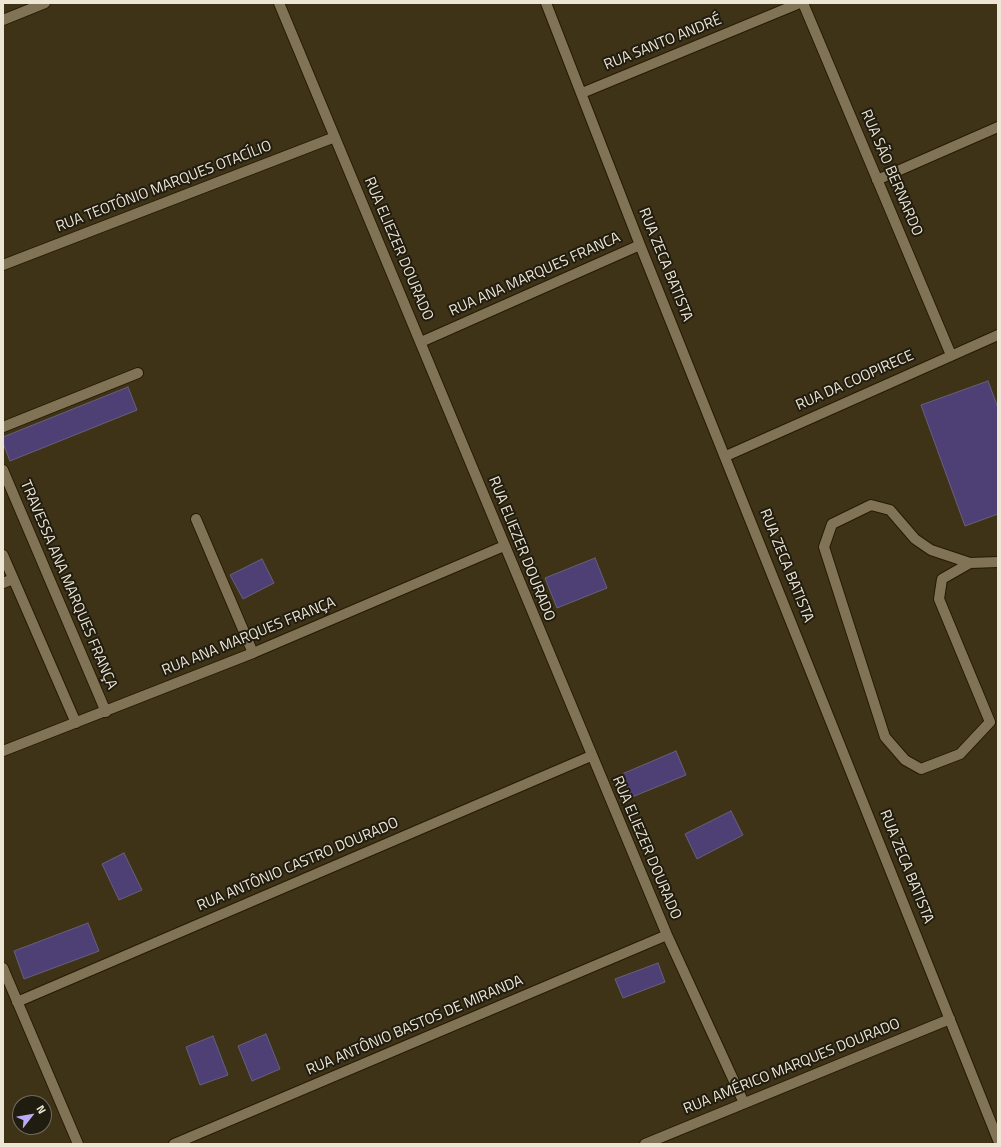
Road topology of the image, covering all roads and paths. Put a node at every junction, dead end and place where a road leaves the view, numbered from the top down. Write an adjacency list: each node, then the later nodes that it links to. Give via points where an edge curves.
1 (45, 3): 5 (street)
2 (279, 3): 8 (street, RUA ELIEZER DOURADO)
3 (546, 3): 6 (street, RUA ZECA BATISTA)
4 (802, 3): 6 (street, RUA SANTO ANDRÉ); 9 (street, RUA SÃO BERNARDO)
5 (3, 20)
6 (582, 93): 10 (street, RUA ZECA BATISTA)
7 (998, 127): 9 (street)
8 (335, 137): 11 (street, RUA TEOTÔNIO MARQUES OTACÍLIO); 13 (street, RUA ELIEZER DOURADO)
9 (877, 180): 14 (street, RUA SÃO BERNARDO)
10 (640, 245): 13 (street, RUA ANA MARQUES FRANCA); 17 (street, RUA ZECA BATISTA)
11 (3, 265)
12 (998, 335): 14 (street, RUA DA COOPIRECE)
13 (421, 342): 20 (street, RUA ELIEZER DOURADO)
14 (951, 355): 17 (street, RUA DA COOPIRECE)
15 (138, 373): 16 (street)
16 (3, 427)
17 (726, 456): 35 (street, RUA ZECA BATISTA)
18 (3, 470): 27 (street, TRAVESSA ANA MARQUES FRANÇA)
19 (196, 519): 26 (street)
20 (504, 546): 26 (street, RUA ANA MARQUES FRANÇA); 31 (street, RUA ELIEZER DOURADO)
21 (3, 555): 24 (street)
22 (998, 562): 23 (street)
23 (970, 563): 28 (street, via 942,579 939,599); 28 (street, via 931,550 915,539 890,510 871,505 832,524 824,547 885,737 905,760 921,768 960,754)
24 (13, 579): 25 (street); 29 (street)
25 (3, 583)
26 (253, 652): 27 (street, RUA ANA MARQUES FRANÇA)
27 (106, 712): 29 (street, RUA ANA MARQUES FRANÇA)
28 (994, 721)
29 (76, 723): 30 (street, RUA ANA MARQUES FRANÇA)
30 (3, 751)
31 (591, 756): 32 (street, RUA ELIEZER DOURADO); 34 (street, RUA ANTÔNIO CASTRO DOURADO)
32 (667, 935): 36 (street, RUA ELIEZER DOURADO); 39 (street, RUA ANTÔNIO BASTOS DE MIRANDA)
33 (3, 968): 34 (street)
34 (17, 1002): 38 (street)
35 (950, 1018): 36 (street, RUA AMÉRICO MARQUES DOURADO); 37 (street, RUA ZECA BATISTA)
36 (744, 1103): 40 (street, RUA AMÉRICO MARQUES DOURADO)
37 (998, 1140)
38 (78, 1144)
39 (174, 1144)
40 (645, 1144)

